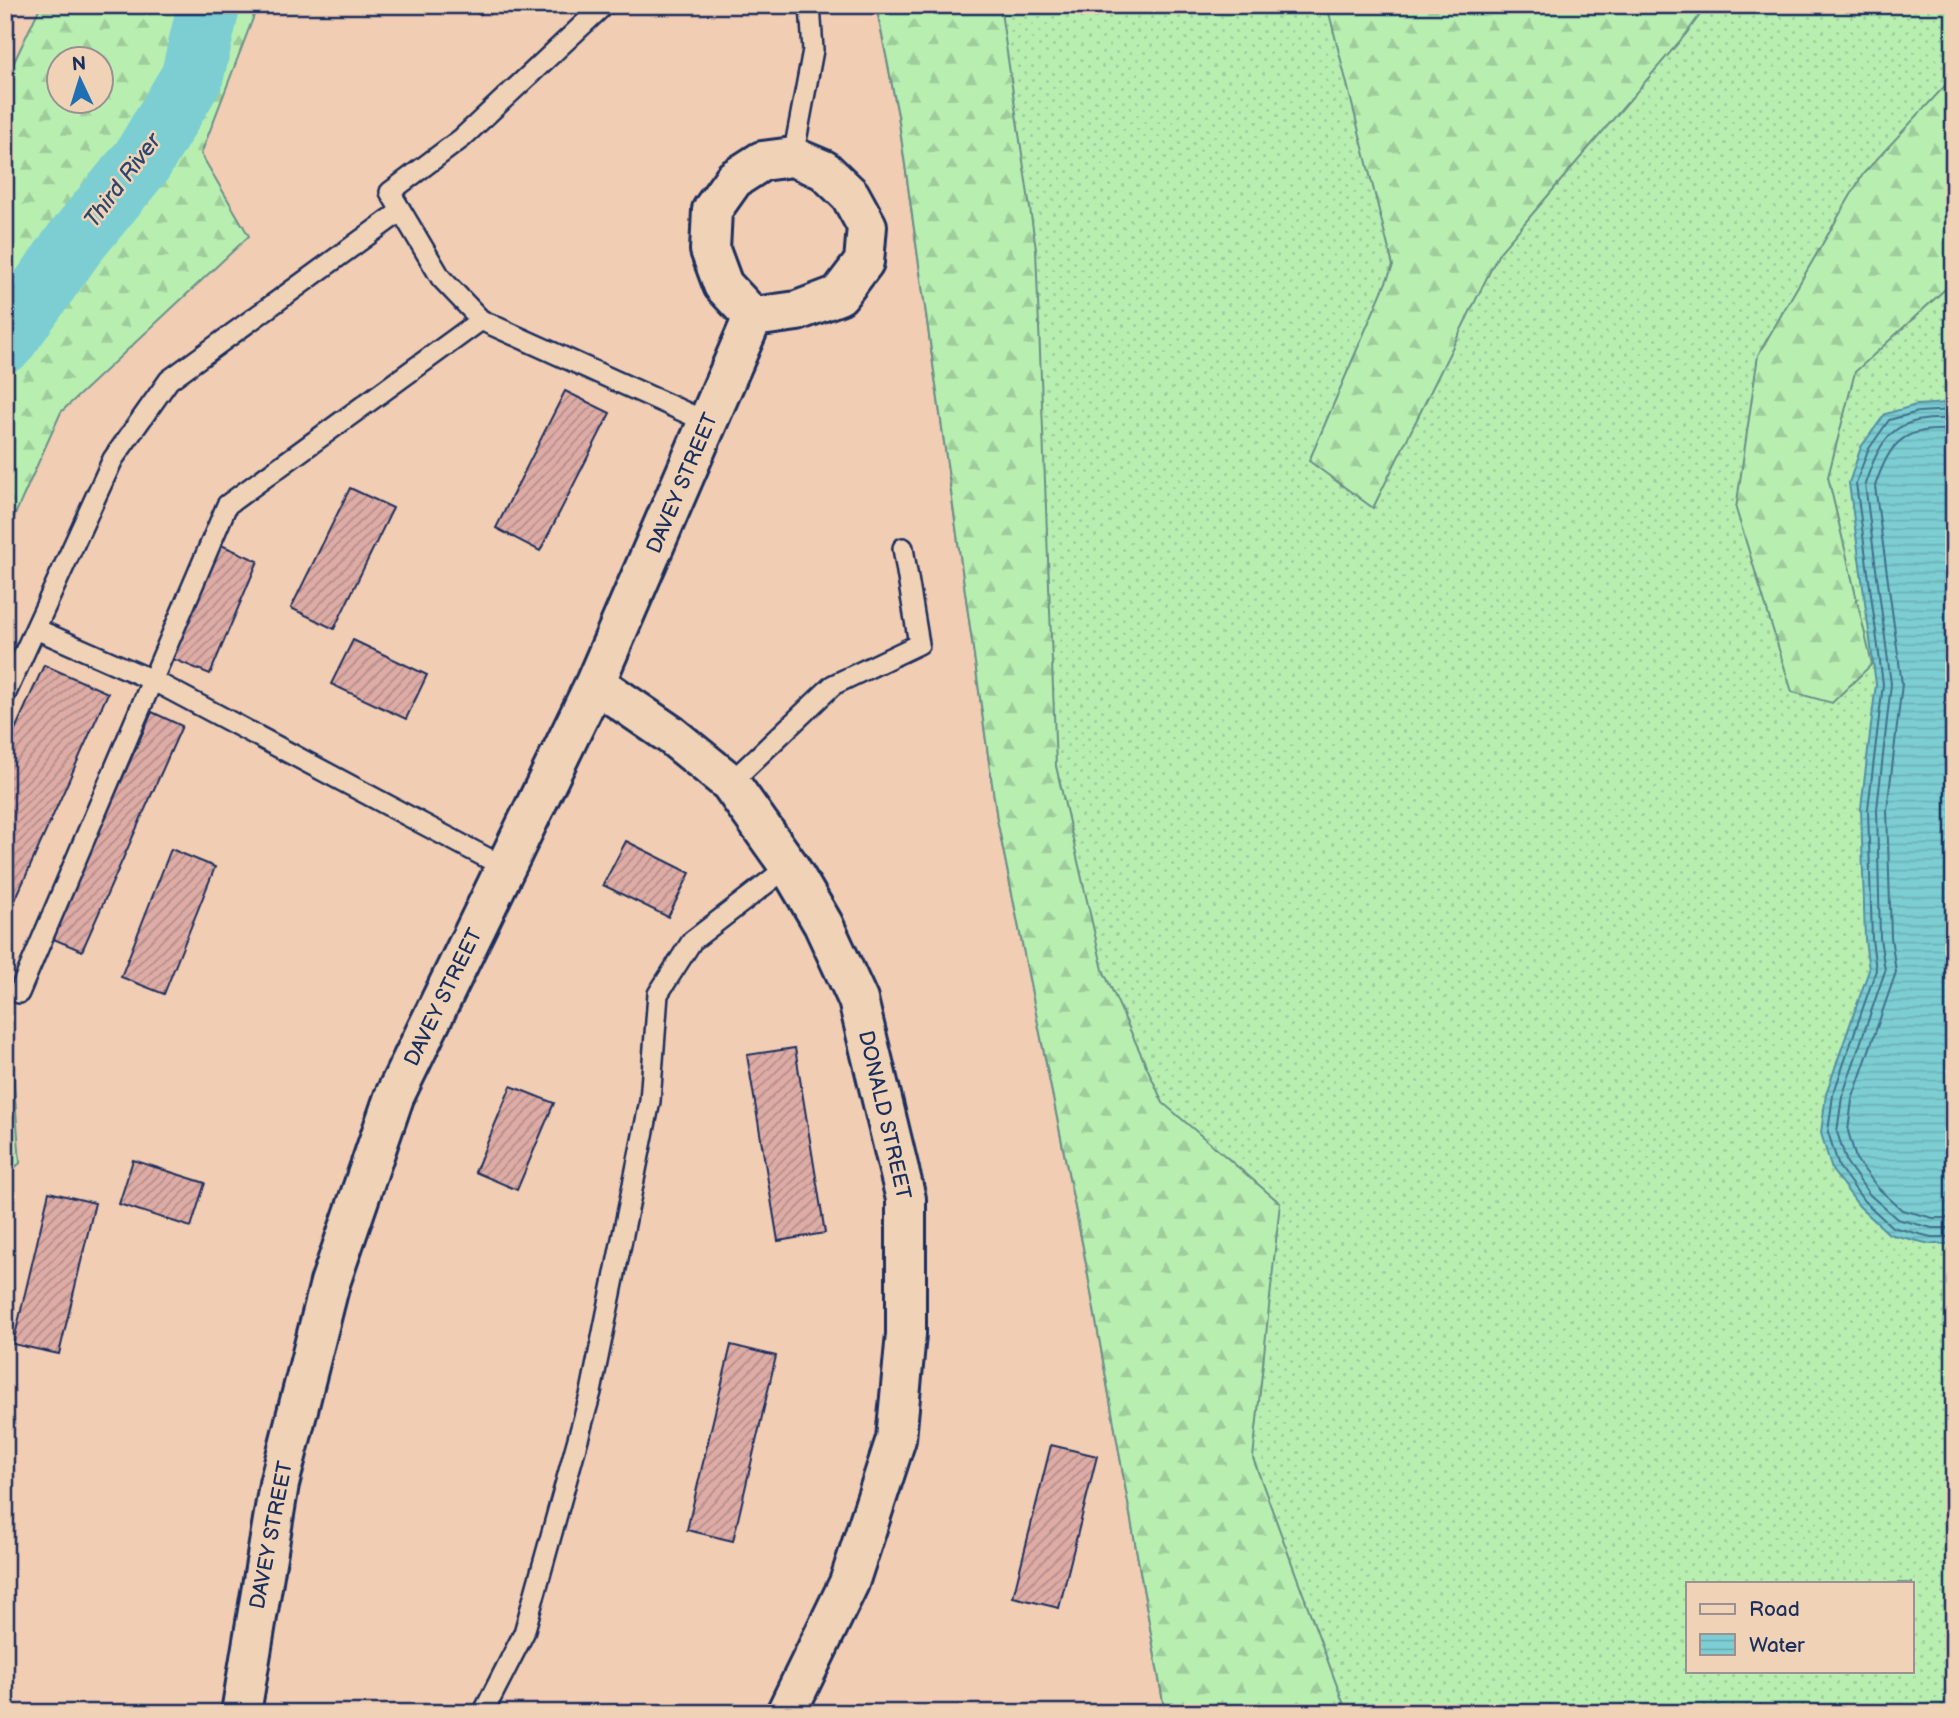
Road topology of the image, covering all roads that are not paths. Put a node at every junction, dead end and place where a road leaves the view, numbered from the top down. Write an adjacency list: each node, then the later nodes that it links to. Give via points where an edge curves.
1 (604, 5): 4 (lane, via 462,138 390,192)
2 (810, 5): 3 (lane, via 813,50)
3 (793, 157): 5 (street, via 762,160 734,179 712,210 710,250 723,285); 5 (street, via 824,170 850,195 867,226 864,262 839,295 797,311)
4 (401, 211): 6 (lane, via 441,278); 9 (lane, via 169,380 117,452)
5 (753, 317): 7 (street, DAVEY STREET)
6 (481, 320): 7 (lane); 10 (lane, via 227,505)
7 (709, 423): 11 (street, DAVEY STREET)
8 (904, 548): 13 (lane, via 919,644 833,685)
9 (36, 629): 10 (lane); 12 (lane)
10 (152, 680): 15 (lane); 16 (lane)
11 (595, 683): 13 (street, DONALD STREET); 15 (street, DAVEY STREET)
12 (5, 695)
13 (730, 783): 14 (street, DONALD STREET)
14 (789, 866): 18 (lane, via 692,941 658,994 650,1101 590,1392 524,1633); 19 (street, DONALD STREET, via 823,924 858,1000 906,1199 906,1334 896,1439 849,1583)
15 (506, 868): 17 (street, DAVEY STREET, via 394,1097 330,1283 279,1484)
16 (19, 993)
17 (241, 1713)
18 (483, 1713)
19 (786, 1713)

